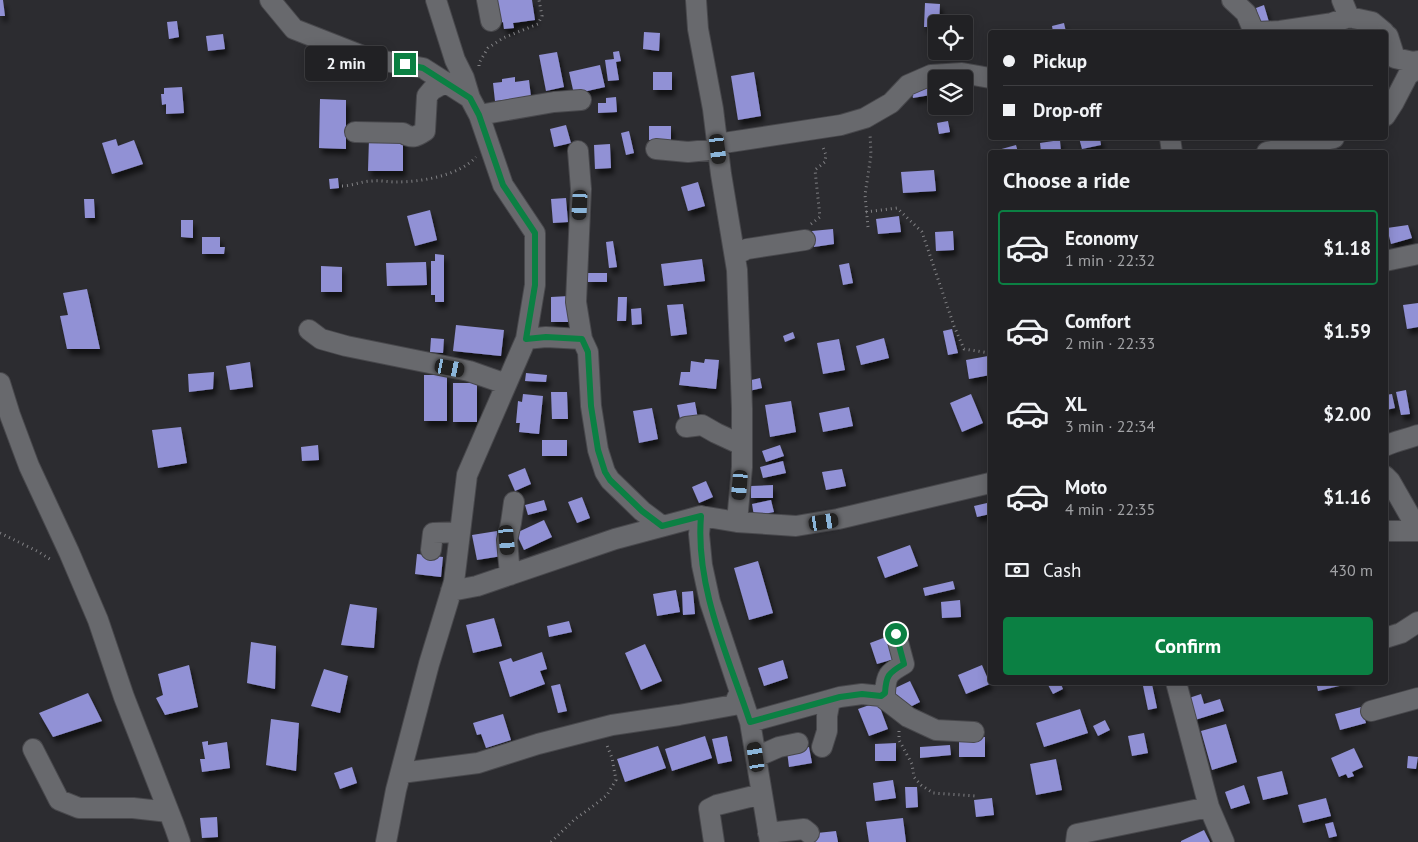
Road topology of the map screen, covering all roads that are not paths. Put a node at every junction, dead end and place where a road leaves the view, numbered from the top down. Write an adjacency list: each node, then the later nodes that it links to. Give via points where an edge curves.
1 (270, 0): 15 (street, via 294,29 368,58 423,68)
2 (436, 0): 17 (street)
3 (488, 0): 7 (street)
4 (696, 0): 21 (street)
5 (1232, 0): 8 (street, via 1246,13)
6 (1346, 9): 9 (street, via 1332,23); 10 (street)
7 (491, 21)
8 (1253, 30)
9 (1286, 30)
10 (1381, 30)
11 (1388, 36): 12 (street, via 1395,58)
12 (1418, 61)
13 (1418, 68): 18 (street, via 1408,75)
14 (988, 78): 21 (street, via 962,73 931,75 908,85 891,103 866,118)
15 (446, 82): 17 (street); 19 (street, via 427,96 425,131 417,136)
16 (581, 100): 17 (street)
17 (474, 106): 30 (street, via 503,185 535,233 535,285)
18 (1388, 111)
19 (355, 132)
20 (1324, 140): 23 (street)
21 (718, 147): 22 (street, via 688,152); 27 (street)
22 (656, 149)
23 (1277, 150)
24 (578, 151): 31 (street, via 581,189 576,302)
25 (805, 240): 27 (street, via 747,249)
26 (1418, 254): 28 (street)
27 (735, 255): 37 (street)
28 (1388, 260)
29 (309, 330): 33 (street, via 321,339 346,346 469,371)
30 (526, 339): 31 (street); 33 (street)
31 (582, 339): 43 (street, via 588,352 591,406 605,472 642,511)
32 (0, 383): 68 (street, via 29,466 98,620)
33 (506, 384): 46 (street, via 467,475)
34 (686, 427): 37 (street, via 702,425)
35 (1418, 435): 36 (street)
36 (1388, 444)
37 (742, 446): 42 (street)
38 (1388, 479): 45 (street)
39 (988, 481): 42 (street, via 830,521 796,526)
40 (514, 502): 48 (street, via 507,540)
41 (701, 516): 42 (street); 43 (street); 54 (street, via 699,534 708,593)
42 (737, 522)
43 (662, 526): 48 (street)
44 (1388, 530): 45 (street)
45 (1418, 530)
46 (460, 532): 47 (street, via 433,533); 49 (street)
47 (431, 550)
48 (510, 575): 49 (street)
49 (451, 591): 65 (street, via 428,664)
50 (1418, 622): 52 (street)
51 (896, 634): 55 (street, via 904,664 891,671 885,693)
52 (1388, 637)
53 (1177, 685): 67 (street)
54 (740, 692): 59 (street); 65 (street, via 734,705 612,725 478,764)
55 (881, 696): 57 (street, via 862,694); 60 (street, via 908,717 936,730)
56 (1418, 698): 58 (street)
57 (830, 700): 59 (street); 62 (street)
58 (1371, 712)
59 (750, 722): 64 (street)
60 (974, 732)
61 (798, 743): 64 (street)
62 (822, 747)
63 (32, 749): 68 (street, via 59,800 79,808)
64 (756, 757): 66 (street)
65 (401, 773): 72 (street)
66 (762, 794): 70 (street); 73 (street, via 709,809)
67 (1209, 806): 74 (street, via 1077,834); 75 (street)
68 (169, 812): 71 (street)
69 (809, 833): 70 (street, via 804,829)
70 (769, 837)
71 (180, 842)
72 (386, 842)
73 (714, 842)
74 (1076, 842)
75 (1224, 842)

